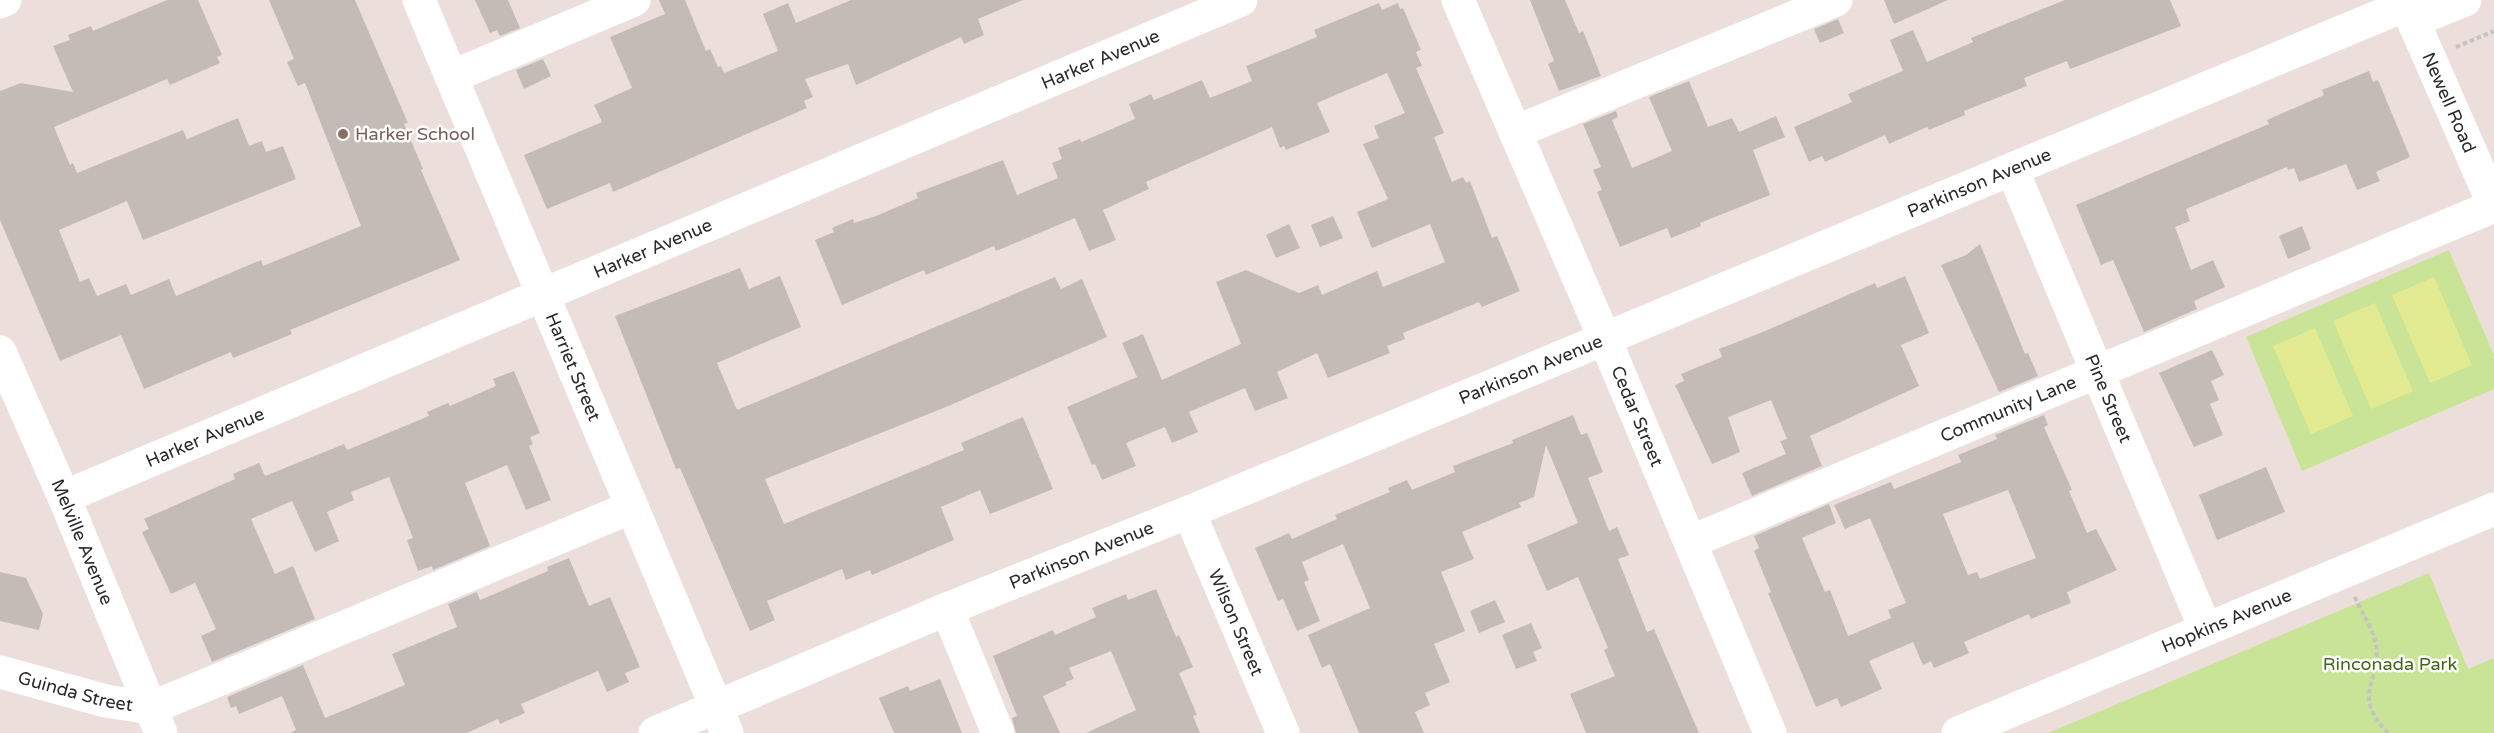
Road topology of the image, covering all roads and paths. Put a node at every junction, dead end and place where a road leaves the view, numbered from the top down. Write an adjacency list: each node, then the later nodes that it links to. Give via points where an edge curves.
1 (5, 0): 8 (street)
2 (418, 0): 12 (street, Harriet Street)
3 (634, 0): 12 (street)
4 (1241, 0): 16 (street, Harker Avenue)
5 (1458, 0): 13 (street, Cedar Street)
6 (1836, 0): 13 (street)
7 (2464, 0): 9 (street, Parkinson Avenue)
8 (0, 2)
9 (2408, 9): 14 (street, Parkinson Avenue); 15 (street, Newell Road)
10 (2494, 31): 11 (path)
11 (2453, 48)
12 (451, 77): 16 (street, Harriet Street)
13 (1515, 132): 17 (street, Cedar Street)
14 (2012, 169): 17 (street, Parkinson Avenue); 19 (street, Pine Street)
15 (2494, 205): 19 (street, Community Lane)
16 (543, 296): 20 (street, Harker Avenue); 21 (street, Harriet Street)
17 (1604, 337): 23 (street, Parkinson Avenue); 24 (street, Cedar Street)
18 (0, 352): 20 (street, Melville Avenue)
19 (2096, 374): 24 (street, Community Lane); 27 (street, Pine Street)
20 (64, 497): 30 (street, Melville Avenue)
21 (632, 507): 29 (street, Harriet Street); 30 (street)
22 (2494, 509): 25 (street, Hopkins Avenue)
23 (1189, 512): 26 (street, Parkinson Avenue); 33 (street, Wilson Street)
24 (1690, 542): 34 (street, Cedar Street)
25 (2349, 570): 27 (street, Hopkins Avenue); 36 (path, via 2355,596 2376,642 2377,657 2368,688 2370,707)
26 (947, 609): 29 (street, Parkinson Avenue); 32 (street)
27 (2205, 628): 35 (street, Hopkins Avenue)
28 (0, 672): 30 (street, Guinda Street, via 106,700)
29 (721, 720): 31 (street, Parkinson Avenue)
30 (156, 721)
31 (655, 733)
32 (998, 733)
33 (1283, 733)
34 (1770, 733)
35 (1958, 733)
36 (2388, 733)

